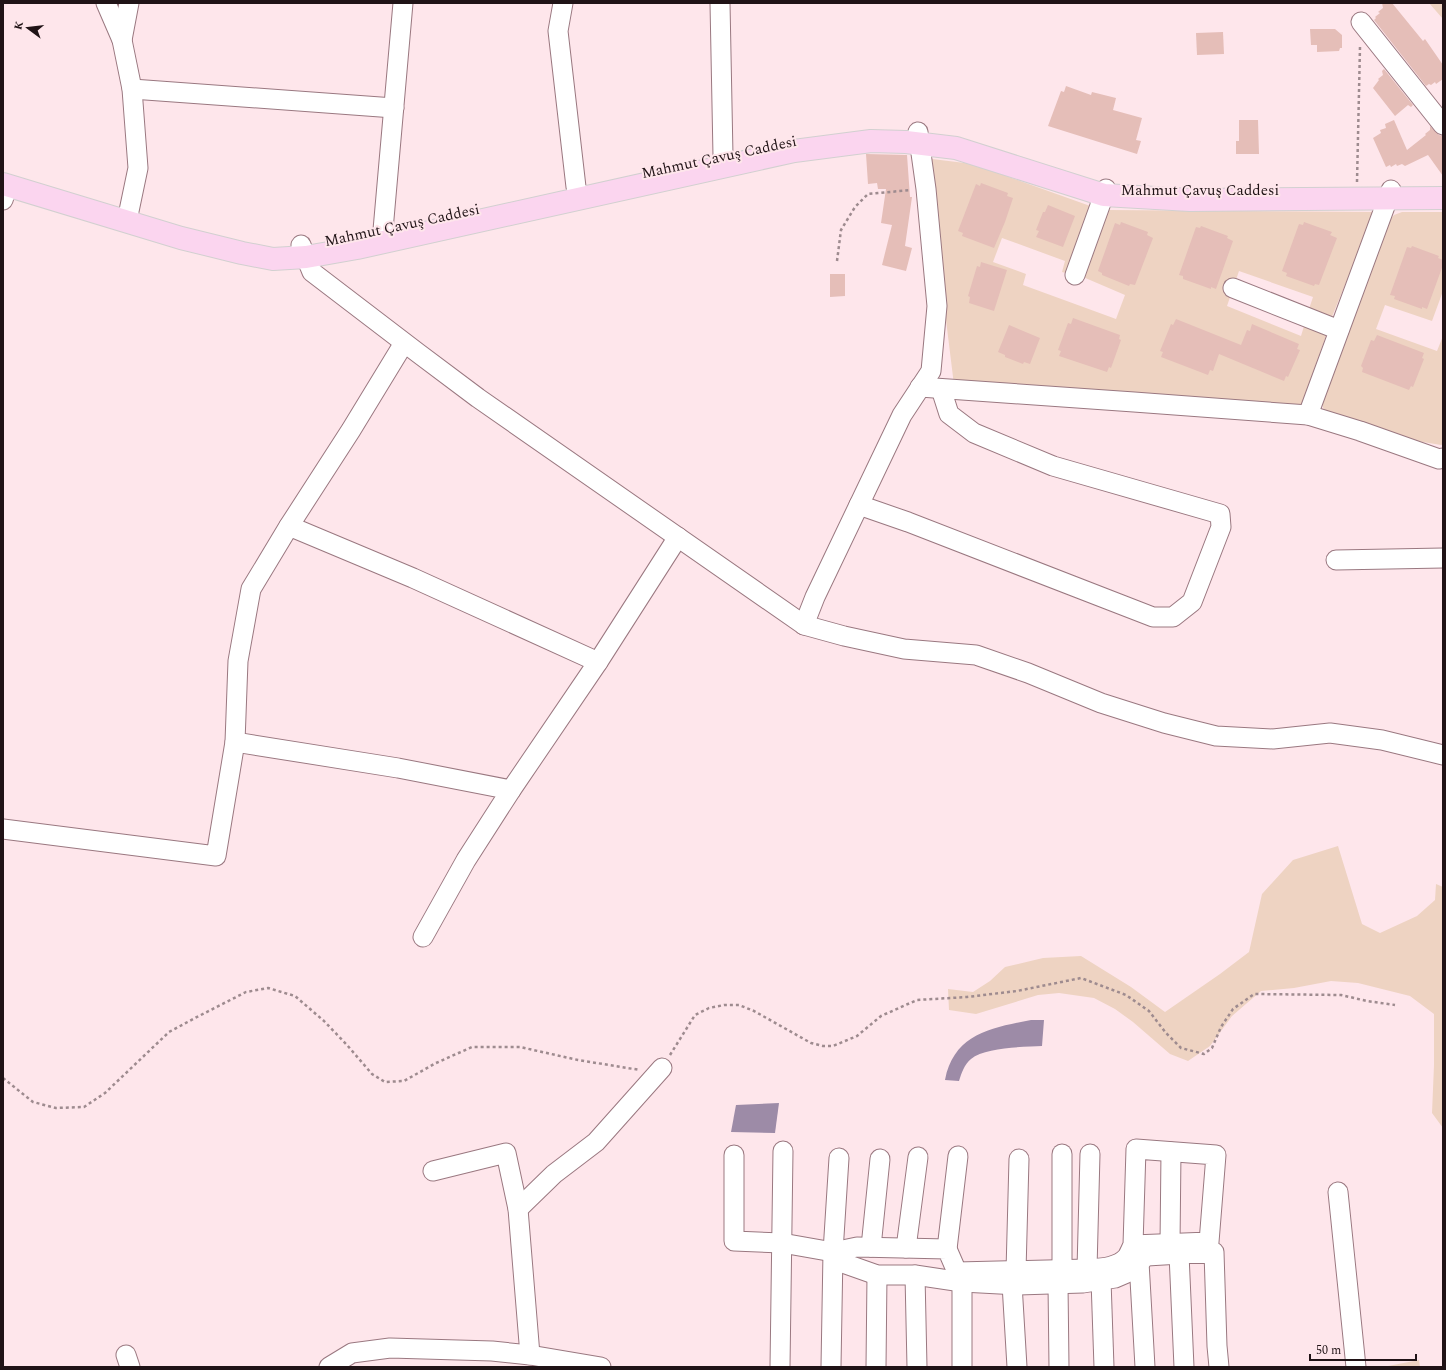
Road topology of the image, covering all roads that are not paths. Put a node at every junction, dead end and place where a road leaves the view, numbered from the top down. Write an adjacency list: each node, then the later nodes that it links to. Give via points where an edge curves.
1 (106, 3): 7 (street)
2 (129, 3): 7 (street)
3 (403, 3): 9 (street)
4 (563, 3): 14 (street, via 558,31)
5 (720, 3): 12 (street)
6 (1361, 22): 10 (street)
7 (122, 40): 8 (street)
8 (132, 89): 9 (street); 20 (street, via 138,168)
9 (394, 108): 21 (street)
10 (1443, 125)
11 (920, 146): 12 (main road, Mahmut Çavuş Caddesi, via 858,132 802,139); 16 (main road, via 956,148); 16 (main road, Mahmut Çavuş Caddesi, via 969,144); 22 (main road, via 871,141 794,151 357,248); 27 (street, via 937,306 931,371)
12 (723, 156): 14 (main road, Mahmut Çavuş Caddesi)
13 (4, 186): 20 (main road, Mahmut Çavuş Caddesi); 22 (main road, via 234,251 273,259)
14 (576, 187): 21 (main road, Mahmut Çavuş Caddesi)
15 (1443, 190): 18 (main road, Mahmut Çavuş Caddesi)
16 (1105, 192): 18 (main road, via 1190,200); 18 (main road, Mahmut Çavuş Caddesi, via 1356,190); 23 (street)
17 (1443, 198): 18 (main road)
18 (1387, 201): 19 (street, via 1395,205); 25 (street)
19 (1443, 203)
20 (129, 211): 22 (main road, Mahmut Çavuş Caddesi, via 212,237)
21 (383, 230): 22 (main road, Mahmut Çavuş Caddesi, via 321,243)
22 (303, 251): 26 (street, via 312,272)
23 (1075, 275)
24 (1233, 288): 25 (street)
25 (1339, 330): 29 (street)
26 (404, 343): 32 (street); 33 (street, via 478,398)
27 (920, 388): 28 (street); 31 (street, via 902,414)
28 (941, 389): 29 (street); 31 (street, via 949,414 974,433 1052,466 1220,514 1221,527 1192,602 1173,617 1153,617)
29 (1308, 415): 30 (street, via 1439,459)
30 (1443, 458)
31 (859, 505): 36 (street)
32 (289, 526): 37 (street, via 413,578); 38 (street, via 251,588 238,661)
33 (678, 537): 36 (street); 37 (street)
34 (1443, 558): 35 (street)
35 (1336, 560)
36 (804, 625): 39 (street, via 904,648 976,655 1101,703 1216,736 1273,739 1330,733 1382,740)
37 (598, 662): 40 (street)
38 (235, 742): 40 (street, via 398,768); 41 (street, via 216,856)
39 (1443, 755)
40 (511, 790): 42 (street, via 466,860)
41 (3, 829)
42 (423, 937)
43 (662, 1068): 56 (street, via 596,1142 554,1174)
44 (783, 1151): 57 (street)
45 (1171, 1152): 61 (street); 61 (street, via 1216,1155 1209,1242); 63 (street, via 1136,1149)
46 (1062, 1154): 67 (street)
47 (1090, 1154): 66 (street)
48 (734, 1155): 57 (street, via 734,1241)
49 (918, 1156): 59 (street)
50 (958, 1156): 60 (street)
51 (839, 1158): 62 (street)
52 (880, 1158): 58 (street)
53 (1019, 1158): 68 (street)
54 (433, 1171): 56 (street, via 506,1153)
55 (1338, 1192): 84 (street)
56 (518, 1209): 70 (street)
57 (782, 1243): 62 (street); 73 (street)
58 (871, 1247): 59 (street); 62 (street)
59 (906, 1248): 60 (street)
60 (947, 1249): 68 (street, via 957,1272)
61 (1174, 1249): 63 (street, via 1147,1256); 82 (street); 83 (street, via 1214,1252)
62 (833, 1252): 64 (street, via 843,1264); 74 (street)
63 (1136, 1254): 66 (street); 81 (street)
64 (877, 1275): 65 (street); 75 (street)
65 (914, 1275): 69 (street); 76 (street)
66 (1094, 1275): 67 (street); 80 (street)
67 (1060, 1277): 68 (street, via 1018,1285); 79 (street)
68 (1014, 1278): 69 (street); 78 (street)
69 (962, 1282): 77 (street)
70 (530, 1355): 71 (street, via 492,1351 390,1348 352,1353); 72 (street)
71 (329, 1367)
72 (601, 1367)
73 (780, 1367)
74 (831, 1367)
75 (876, 1367)
76 (917, 1367)
77 (962, 1367)
78 (1017, 1367)
79 (1059, 1367)
80 (1104, 1367)
81 (1145, 1367)
82 (1184, 1367)
83 (1219, 1367)
84 (1356, 1367)

